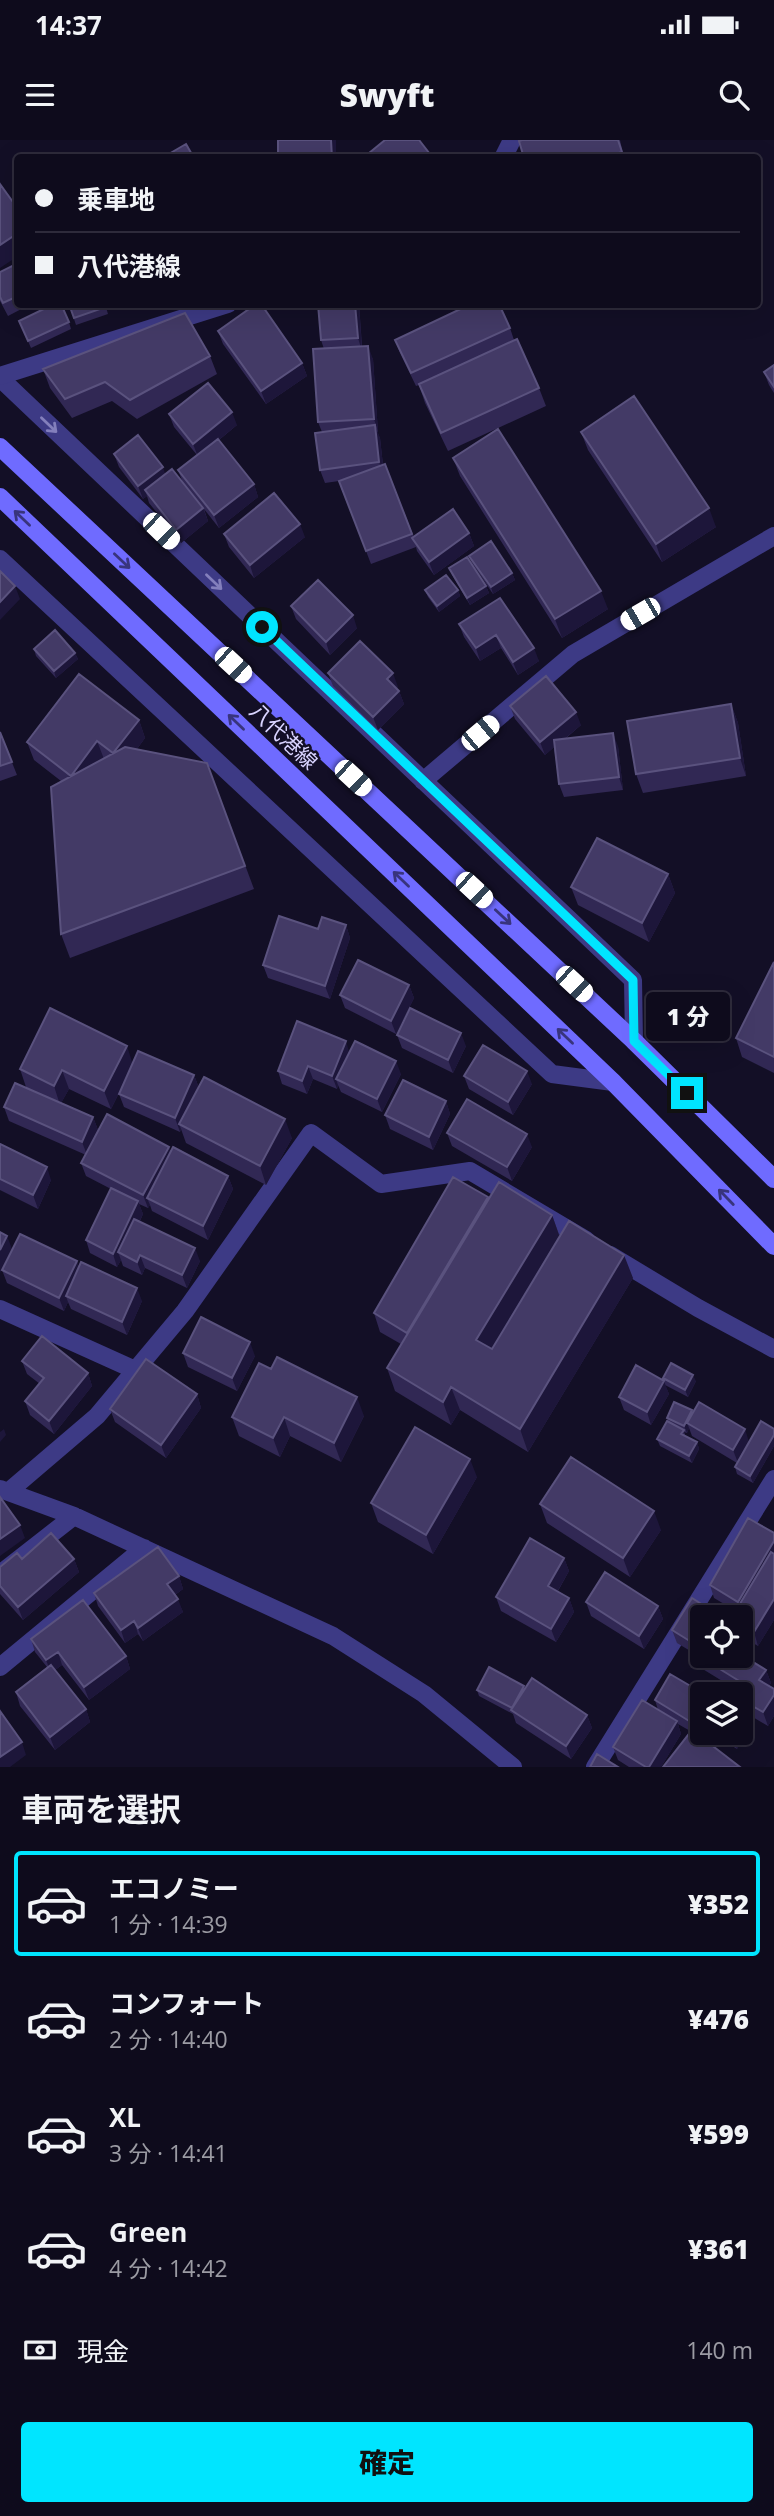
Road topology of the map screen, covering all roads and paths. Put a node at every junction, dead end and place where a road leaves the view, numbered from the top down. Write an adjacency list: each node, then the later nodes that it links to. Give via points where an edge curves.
1 (216, 308): 2 (street)
2 (0, 377): 7 (street, one-way to 7)
3 (0, 447): 8 (main road, 八代港線, one-way to 8)
4 (0, 497): 9 (main road, 八代港線, one-way to 4)
5 (774, 536): 7 (street, via 573,654)
6 (0, 559): 9 (street, via 552,1074)
7 (423, 780): 8 (street, via 633,980)
8 (634, 1041): 10 (main road, 八代港線)
9 (613, 1082): 11 (main road, 八代港線, one-way to 9)
10 (774, 1179)
11 (774, 1246)
12 (0, 1310): 14 (street)
13 (774, 1349): 14 (street, via 470,1171 381,1184 311,1133 185,1311)
14 (135, 1370): 16 (street, via 97,1416)
15 (774, 1479): 22 (street)
16 (4, 1491): 17 (street)
17 (74, 1516): 18 (street); 19 (street)
18 (144, 1548): 20 (street); 21 (street, via 332,1636 424,1694)
19 (0, 1574)
20 (0, 1667)
21 (513, 1767)
22 (595, 1767)

